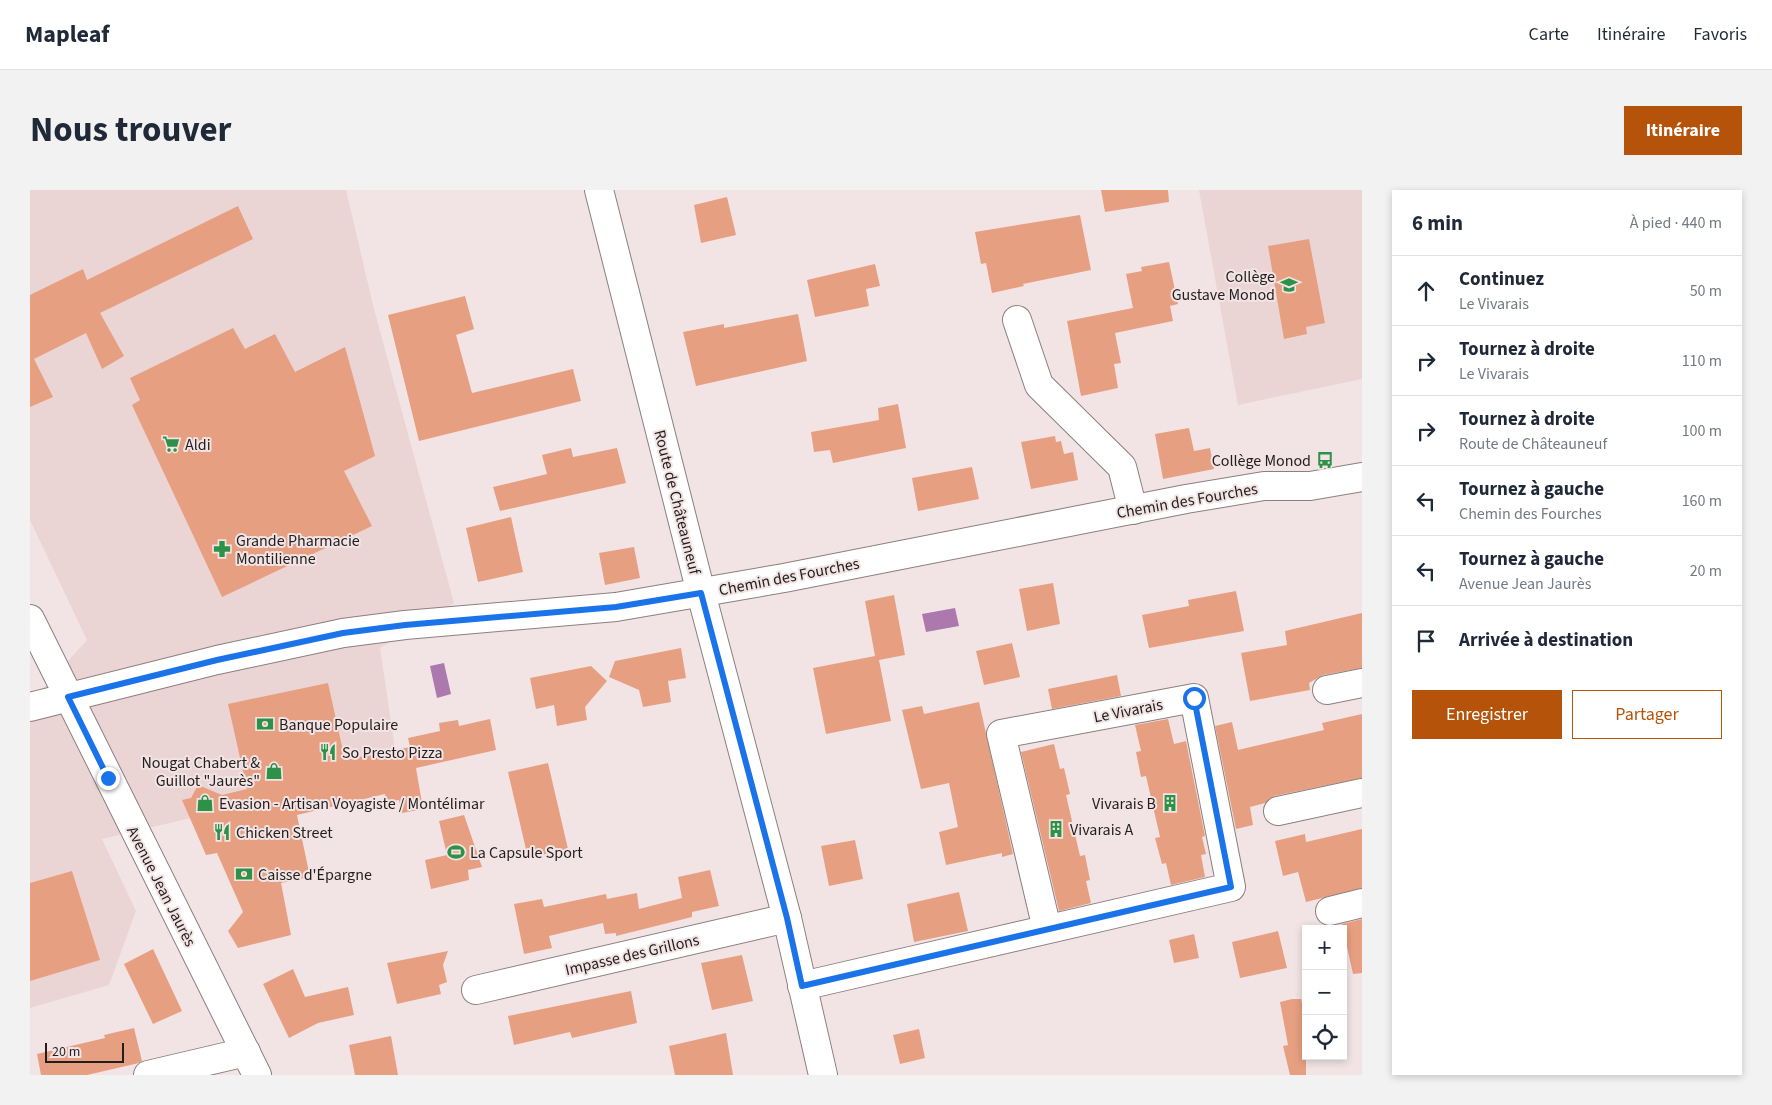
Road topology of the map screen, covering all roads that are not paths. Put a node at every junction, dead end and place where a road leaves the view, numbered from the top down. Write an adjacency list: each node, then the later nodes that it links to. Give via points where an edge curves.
1 (599, 190): 5 (street, Route de Châteauneuf)
2 (1017, 320): 4 (street, via 1039,385 1122,468)
3 (1362, 477): 4 (street, Chemin des Fourches, via 1310,486 1264,486)
4 (1133, 510): 5 (street, Chemin des Fourches)
5 (701, 593): 9 (street, Chemin des Fourches, via 616,607 343,633); 15 (street, Route de Châteauneuf)
6 (30, 619): 9 (street, Avenue Jean Jaurès)
7 (1362, 683): 8 (street)
8 (1327, 690)
9 (68, 697): 10 (street, Chemin des Fourches); 19 (street, Avenue Jean Jaurès)
10 (30, 707)
11 (1362, 792): 12 (street)
12 (1278, 810)
13 (1362, 903): 14 (street)
14 (1330, 911)
15 (787, 918): 17 (street, Route de Châteauneuf); 18 (street, Impasse des Grillons)
16 (1047, 929): 16 (street, Le Vivarais, via 1231,887 1194,698 1002,734); 17 (street, Le Vivarais)
17 (802, 986): 21 (street, Route de Châteauneuf)
18 (476, 990)
19 (251, 1064): 20 (street)
20 (148, 1075)
21 (823, 1075)

